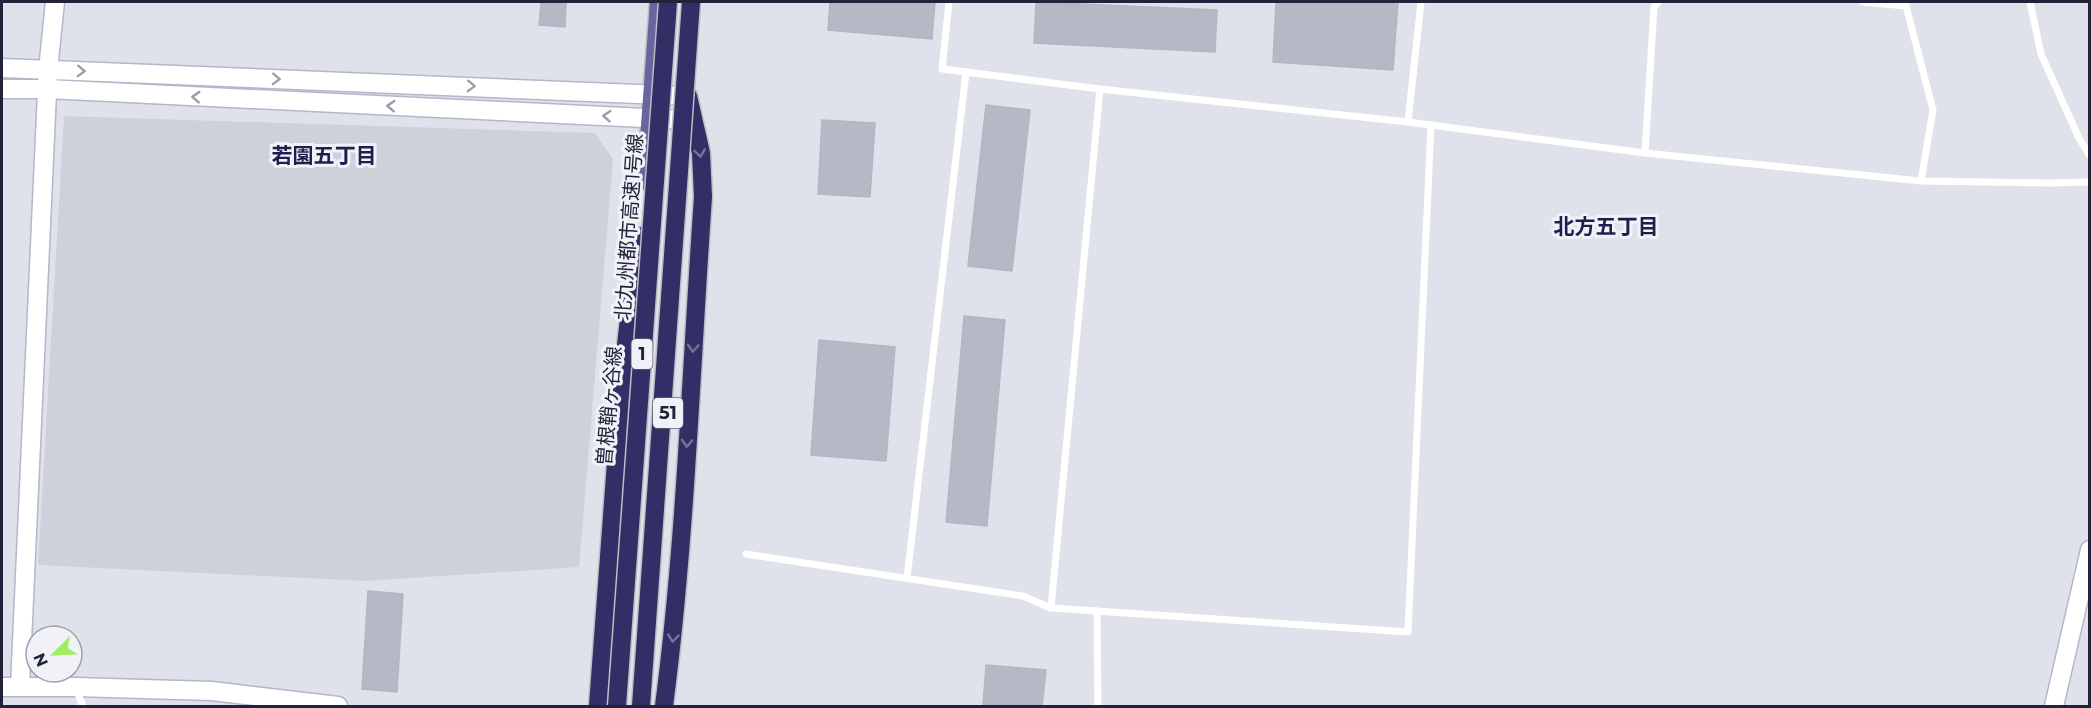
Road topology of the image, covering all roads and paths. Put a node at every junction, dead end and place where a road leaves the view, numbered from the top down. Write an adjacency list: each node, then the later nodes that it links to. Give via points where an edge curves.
1 (55, 2): 12 (street)
2 (659, 2): 17 (main road, 曽根鞘ヶ谷線 / 51)
3 (668, 2): 40 (highway, 北九州都市高速1号線 / 1, bridge)
4 (693, 2): 18 (main road, 51); 41 (highway, 1, bridge)
5 (949, 2): 13 (lane, via 942,69)
6 (1421, 2): 21 (lane)
7 (1658, 2): 23 (lane, via 1654,7)
8 (1863, 2): 10 (lane)
9 (2030, 2): 24 (lane, via 2041,54)
10 (1905, 4): 25 (lane, via 1933,110)
11 (2, 68): 12 (street)
12 (48, 70): 15 (street); 17 (street, one-way to 17)
13 (966, 72): 16 (lane); 30 (lane)
14 (2, 89): 15 (street)
15 (47, 89): 19 (street, one-way to 15); 33 (street)
16 (1100, 89): 21 (lane); 31 (lane)
17 (651, 94): 18 (street); 19 (main road, 曽根鞘ヶ谷線 / 51)
18 (688, 96): 20 (main road, 51); 43 (highway, one-way to 43, via 701,153 703,197 681,548)
19 (650, 119): 20 (street); 27 (main road, 曽根鞘ヶ谷線 / 51)
20 (686, 120): 42 (main road, 51)
21 (1408, 122): 22 (lane)
22 (1431, 125): 23 (lane); 32 (lane, via 1408,632)
23 (1645, 153): 25 (lane)
24 (2090, 156)
25 (1921, 181): 26 (lane)
26 (2090, 182)
27 (643, 236): 38 (highway, via 622,381); 39 (main road, 曽根鞘ヶ谷線 / 51, via 642,294)
28 (2090, 550): 45 (street)
29 (746, 555): 30 (lane)
30 (907, 578): 31 (lane, via 1023,596)
31 (1051, 608): 32 (lane)
32 (1097, 611): 44 (lane)
33 (20, 686): 34 (street); 35 (street)
34 (2, 687)
35 (75, 687): 36 (lane); 37 (street, via 212,692)
36 (82, 706)
37 (338, 706)
38 (598, 706)
39 (605, 706)
40 (617, 706)
41 (641, 706)
42 (649, 706)
43 (664, 706)
44 (1098, 706)
45 (2054, 706)

